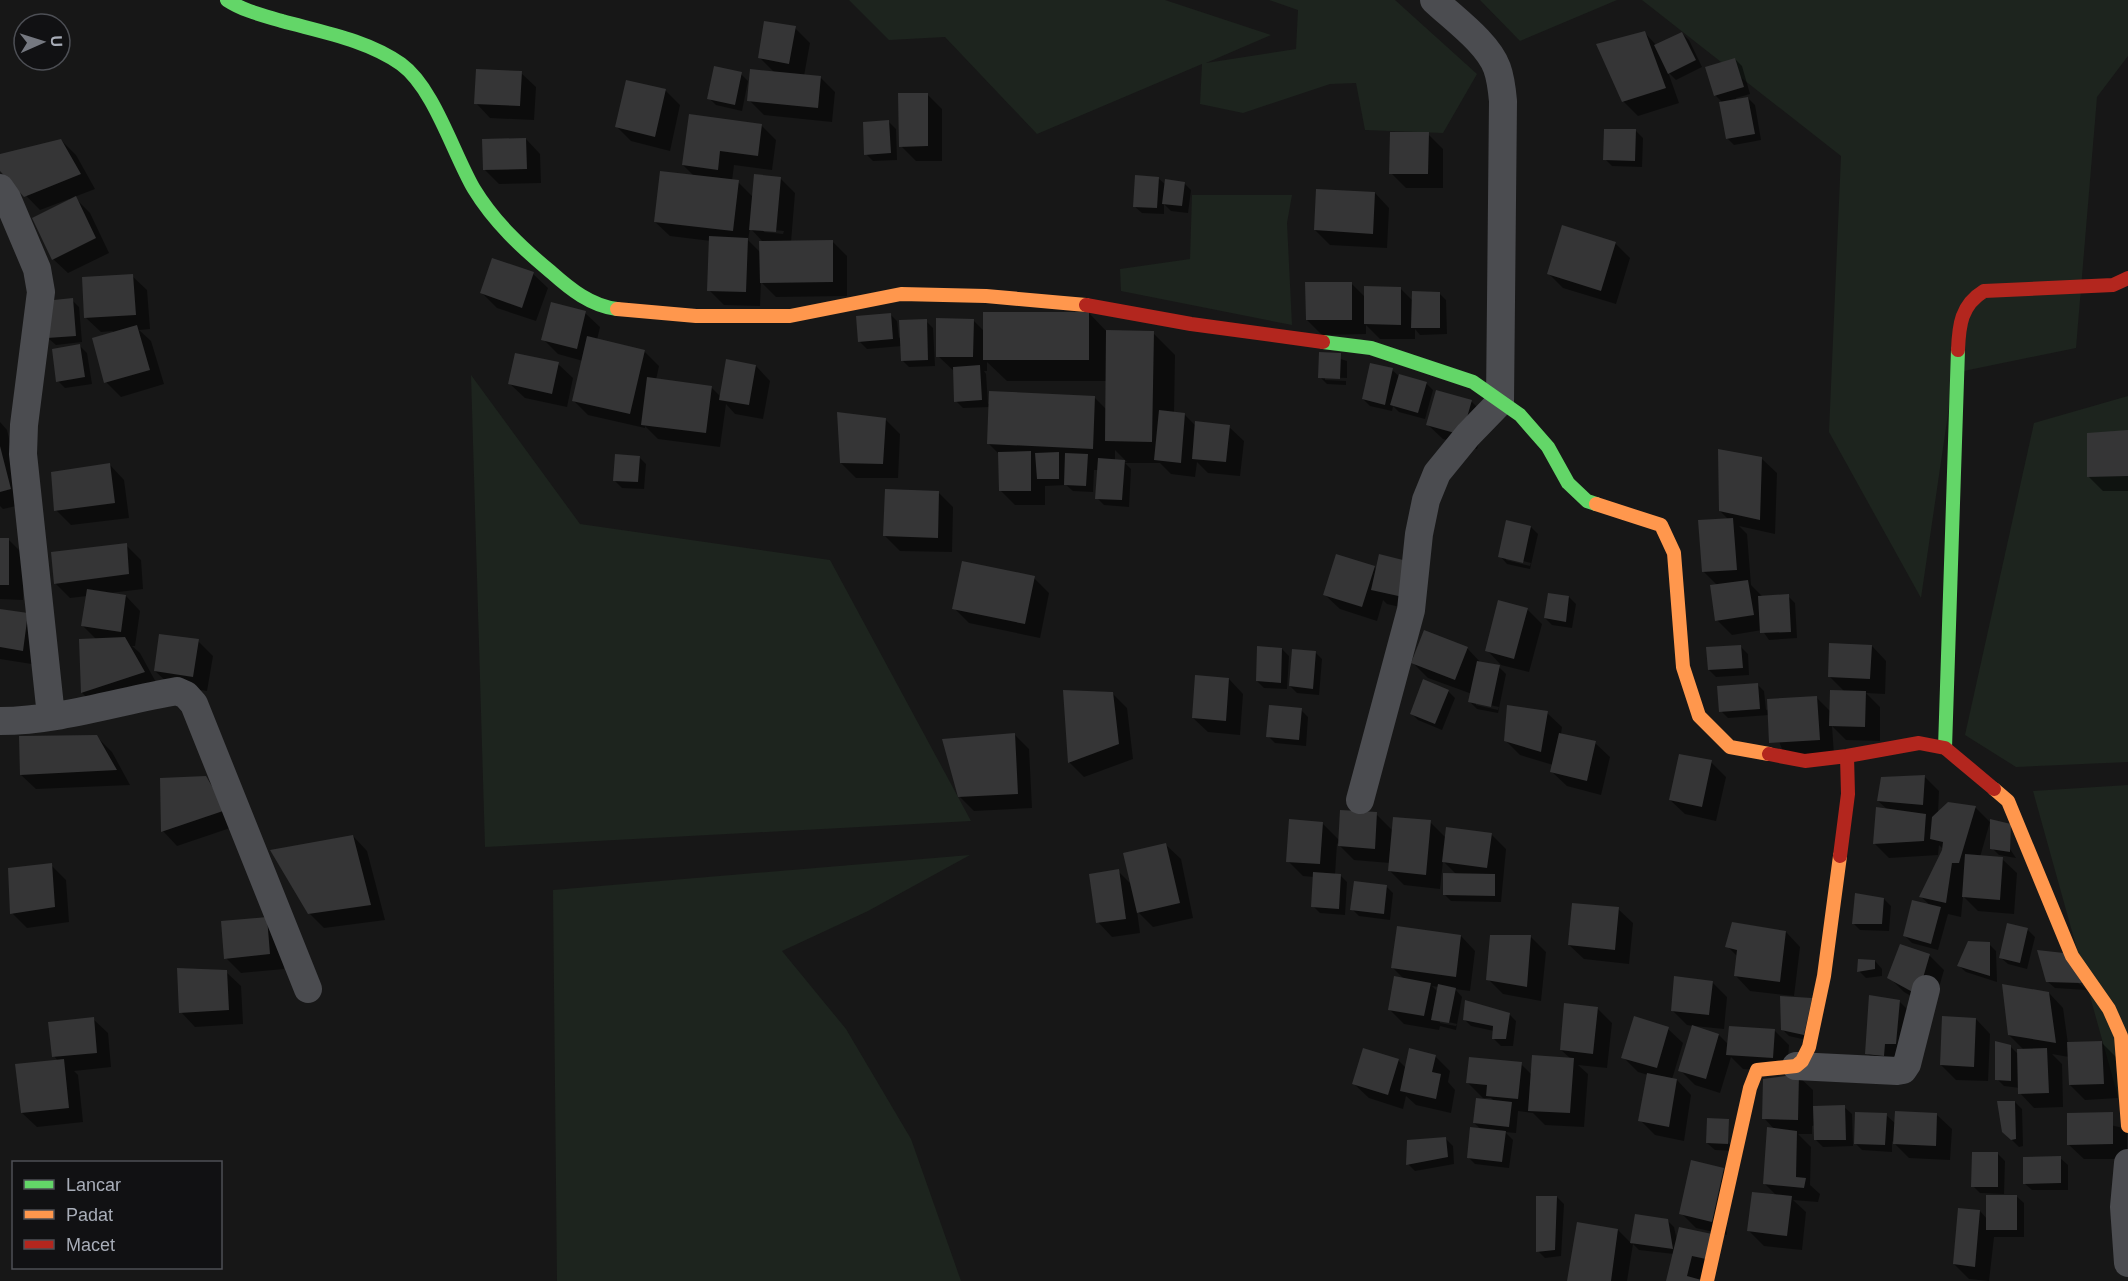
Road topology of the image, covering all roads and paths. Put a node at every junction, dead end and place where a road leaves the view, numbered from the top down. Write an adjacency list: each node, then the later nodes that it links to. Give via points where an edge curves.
1 (227, 0): 5 (street, via 243,10 345,38 402,65 421,83 474,189 498,223 570,289 611,308 696,316 790,316 901,294 1077,303 1191,324 1371,348 1473,382)
2 (1434, 0): 5 (street, via 1487,49 1501,82)
3 (0, 188): 6 (street, via 37,270 41,292 23,454)
4 (2128, 278): 8 (street, via 2113,285 1984,291 1963,311 1959,327)
5 (1500, 402): 9 (street, via 1527,423 1548,447 1568,483 1587,501 1661,525 1674,553 1683,667 1698,716 1730,747 1805,761); 10 (street, via 1437,473 1426,500 1409,620)
6 (51, 716): 7 (street); 11 (street, via 177,691 186,695 194,704)
7 (0, 721)
8 (1944, 748): 9 (street, via 1919,743); 14 (street, via 2008,801 2072,956 2109,1009 2121,1036)
9 (1847, 756): 13 (street, via 1848,794 1824,976 1809,1047)
10 (1360, 800)
11 (308, 989)
12 (1926, 989): 13 (street, via 1903,1070)
13 (1796, 1066): 17 (street, via 1757,1070)
14 (2128, 1126)
15 (2128, 1163): 16 (street, via 2124,1208)
16 (2128, 1263)
17 (1707, 1281)

